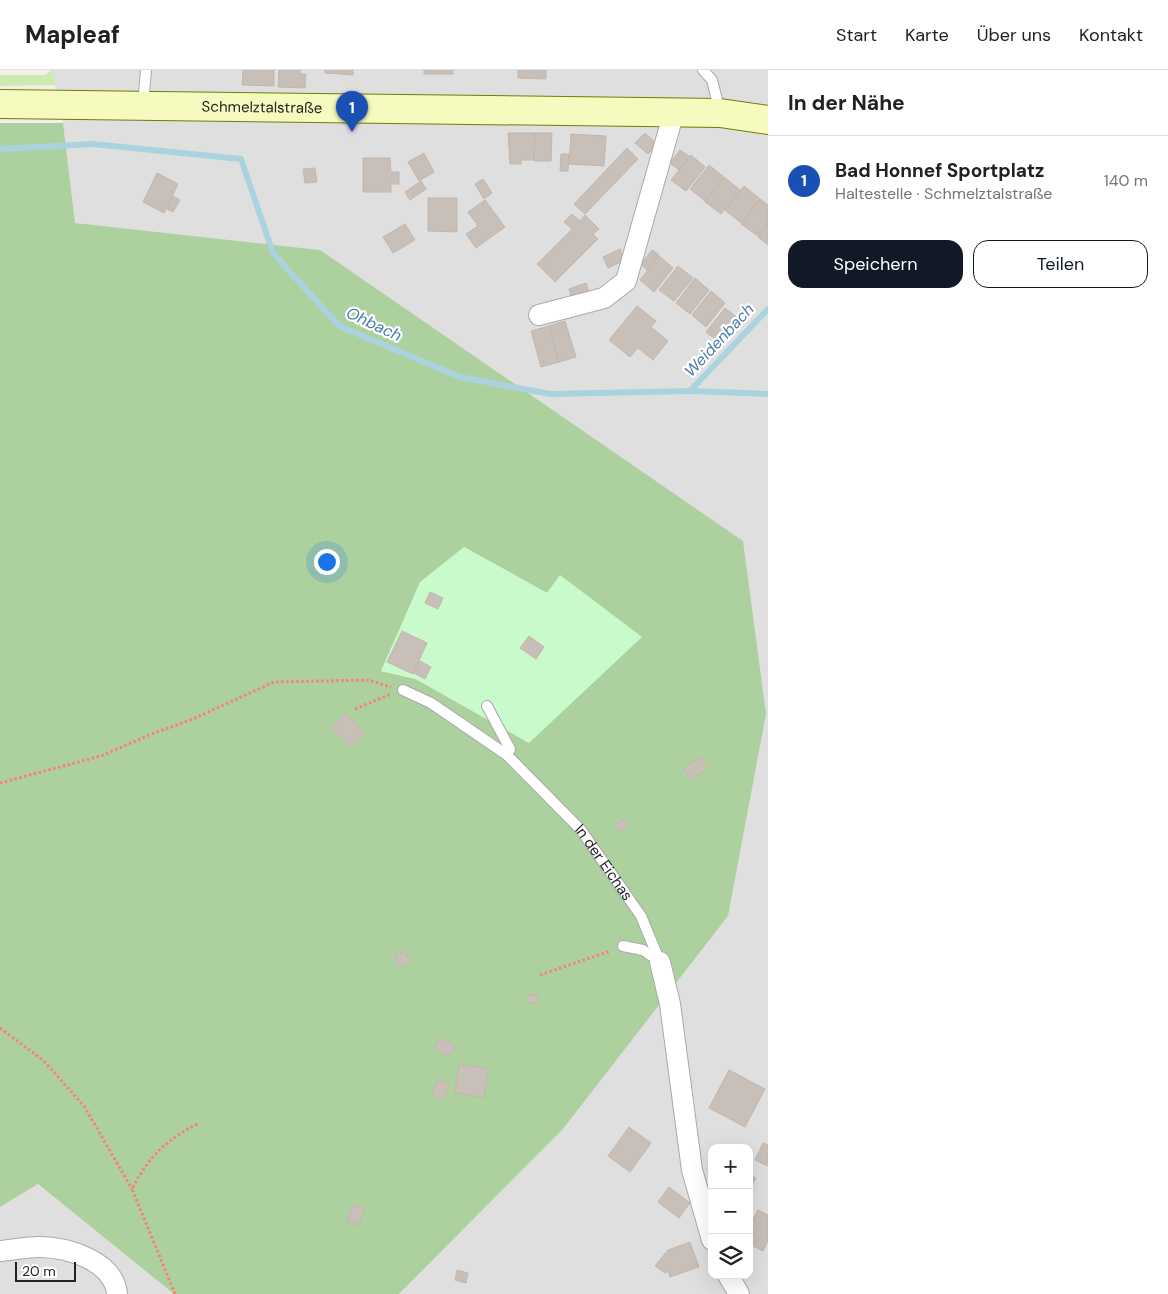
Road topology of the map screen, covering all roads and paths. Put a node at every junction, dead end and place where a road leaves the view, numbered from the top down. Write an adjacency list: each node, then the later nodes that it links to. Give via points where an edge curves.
1 (146, 70): 4 (lane)
2 (703, 70): 6 (lane, via 712,80)
3 (0, 104): 4 (main road, Schmelztalstraße)
4 (143, 105): 5 (main road, Schmelztalstraße)
5 (674, 112): 6 (main road, Schmelztalstraße); 8 (street, via 626,281 604,298)
6 (720, 113): 7 (main road, Schmelztalstraße)
7 (768, 120)
8 (539, 315)
9 (403, 690): 11 (path); 12 (lane, In der Eichas, via 431,703); 13 (path, via 368,680 274,682 101,756)
10 (487, 706): 12 (lane, via 510,749)
11 (356, 709)
12 (508, 755): 15 (lane, In der Eichas, via 581,830 606,864 641,916)
13 (0, 783)
14 (623, 946): 15 (lane, via 643,950); 16 (path)
15 (660, 962): 20 (street, In der Eichas, via 670,1004 692,1170)
16 (540, 975)
17 (0, 1028): 19 (path, via 43,1060 84,1106)
18 (199, 1123): 19 (path, via 162,1145 142,1169)
19 (132, 1189): 24 (path)
20 (710, 1234)
21 (0, 1251): 23 (street, via 40,1247 72,1252 100,1265 116,1284)
22 (730, 1279): 25 (street)
23 (117, 1294)
24 (175, 1294)
25 (739, 1294)

